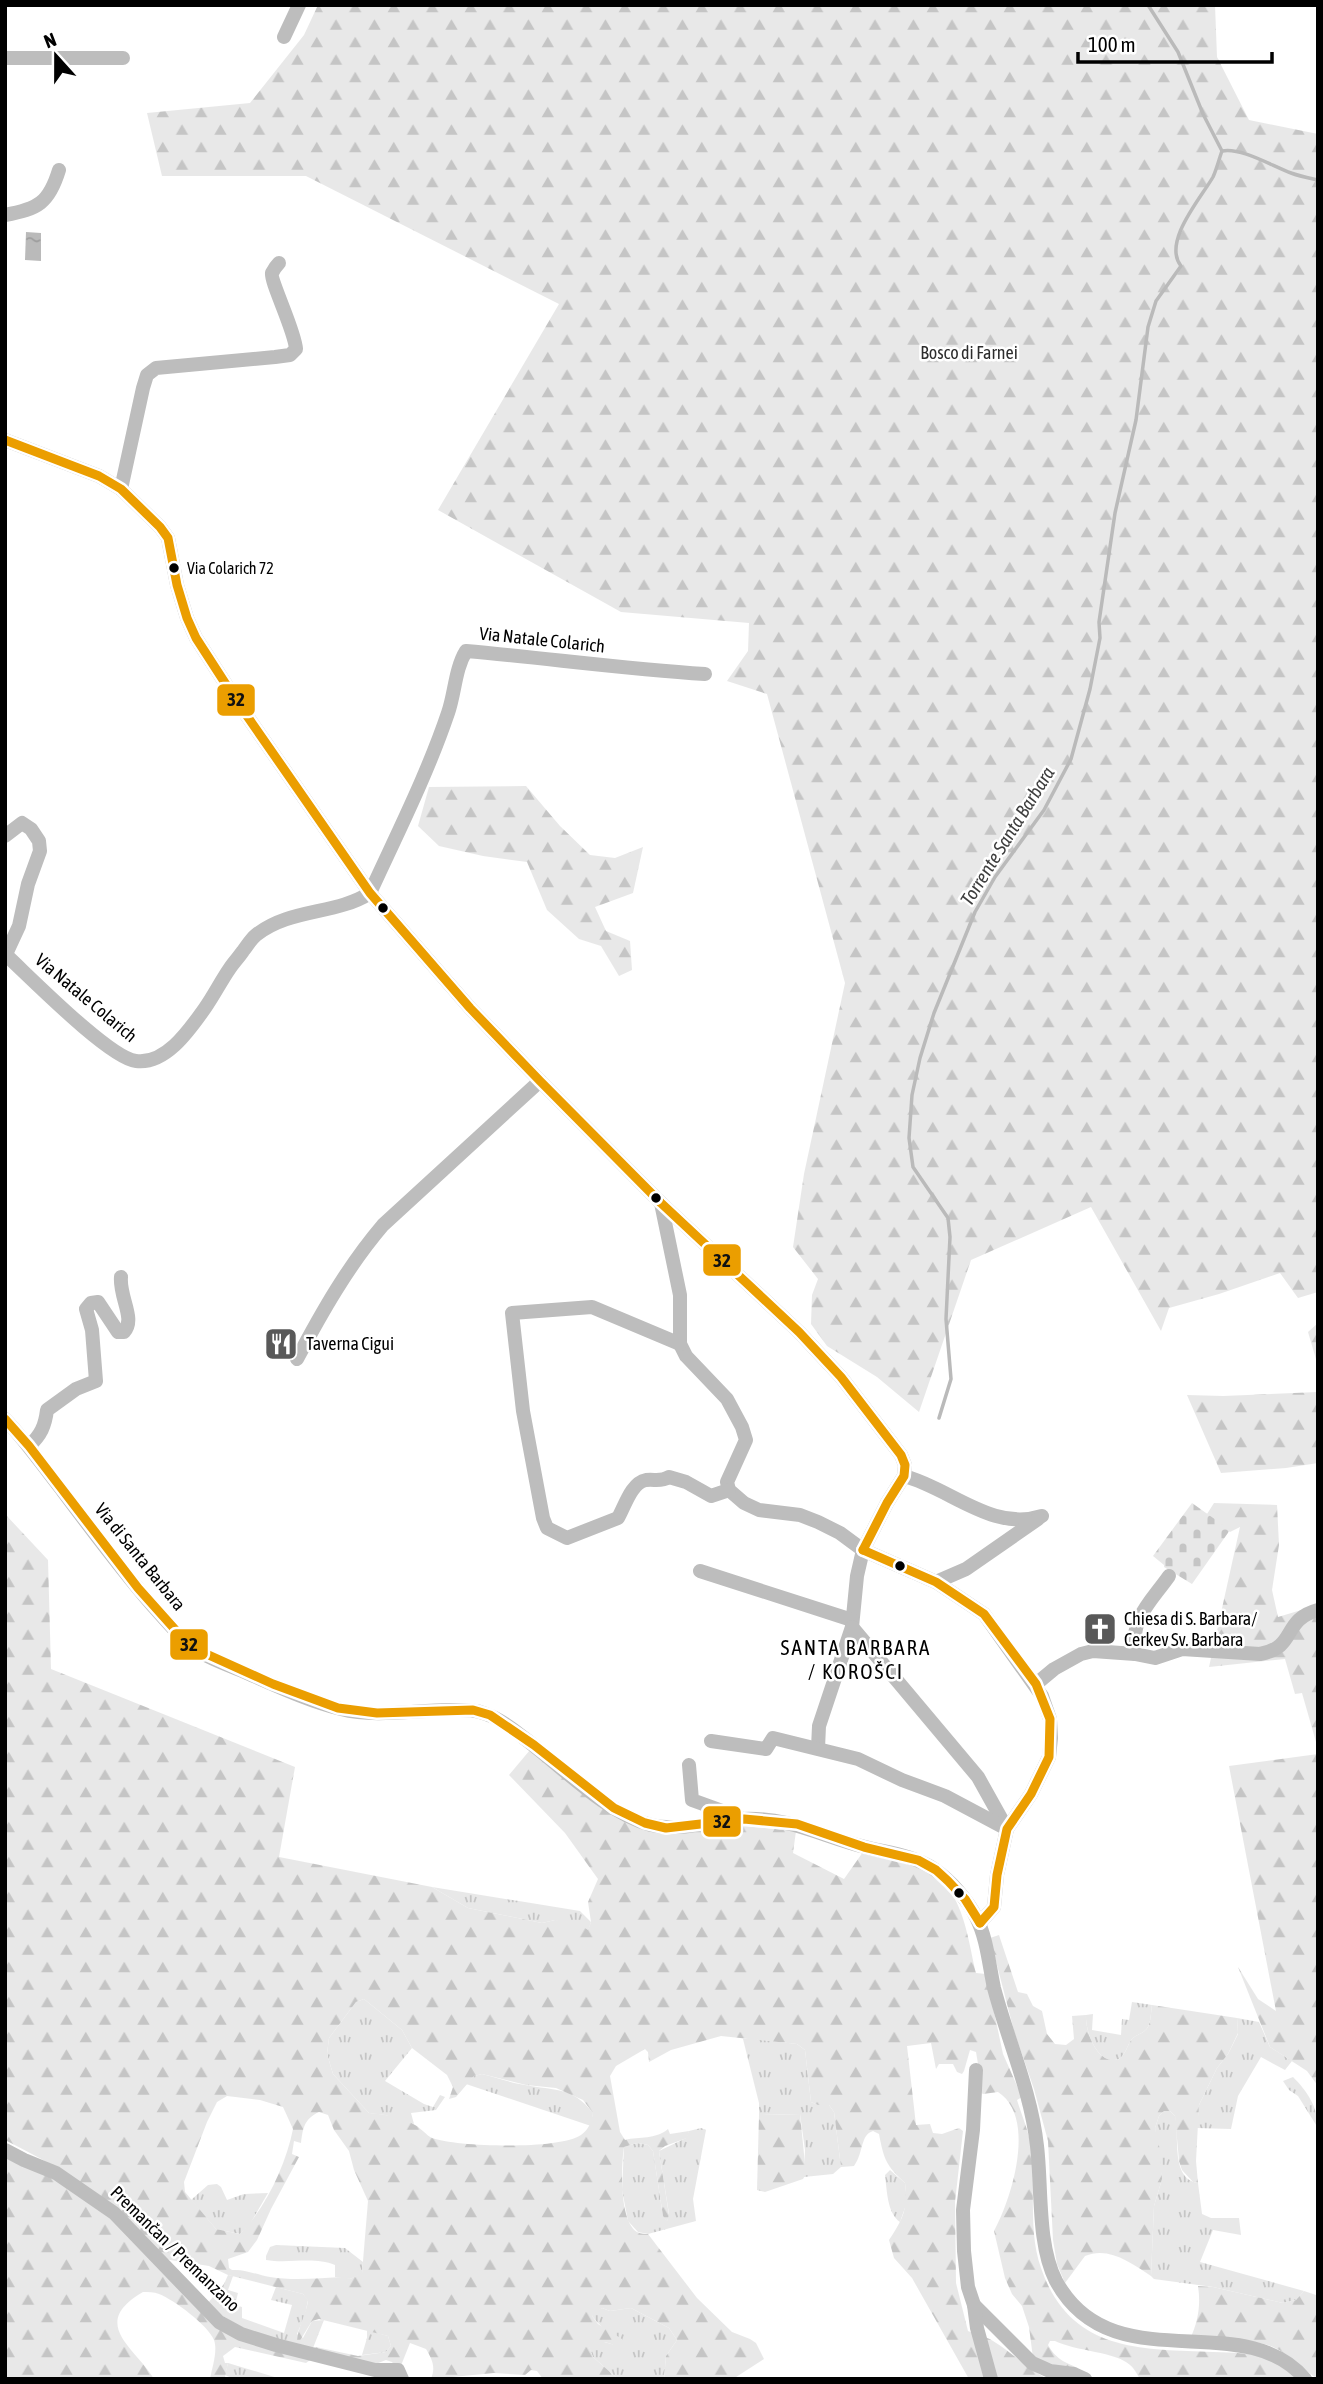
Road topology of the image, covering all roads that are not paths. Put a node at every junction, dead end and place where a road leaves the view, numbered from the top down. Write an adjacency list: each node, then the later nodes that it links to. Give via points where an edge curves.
1 (299, 5): 2 (street)
2 (284, 37)
3 (5, 58): 4 (street)
4 (123, 58)
5 (59, 170): 6 (street, via 43,204)
6 (5, 215)
7 (279, 263): 9 (street, via 272,280 296,349 290,355 156,368 147,375)
8 (5, 440): 9 (street)
9 (121, 489): 12 (street, via 169,538 177,585 196,638)
10 (705, 674): 12 (street, Via Natale Colarich, via 466,651 449,712)
11 (5, 836): 13 (street, Via Natale Colarich, via 22,823 39,841 40,851 19,926)
12 (370, 893): 13 (street, Via Natale Colarich, via 356,902 289,918 255,936 184,1035 149,1060 135,1062 115,1052); 14 (street)
13 (5, 954)
14 (540, 1081): 15 (street); 18 (street, via 361,1250)
15 (661, 1203): 17 (street, via 680,1295); 21 (street, via 841,1377 901,1455)
16 (121, 1278): 20 (street, via 129,1326 118,1332 98,1302 86,1309 96,1381 47,1410 40,1437)
17 (680, 1344): 22 (street, via 727,1399 742,1427 746,1440 730,1472); 22 (street, via 592,1307 512,1313 523,1411 543,1518 547,1528 567,1538 618,1518 636,1485 645,1480 669,1477 711,1496)
18 (297, 1359)
19 (5, 1419): 20 (street, Via di Santa Barbara)
20 (29, 1446): 35 (street, Via di Santa Barbara, via 138,1588 202,1653 338,1709 377,1713 473,1710 490,1715 614,1808 645,1824 666,1828)
21 (904, 1476): 23 (street); 26 (street, via 991,1515 1025,1520 1042,1516 978,1562)
22 (729, 1490): 23 (street, via 760,1510 818,1522)
23 (863, 1550): 26 (street); 28 (street)
24 (700, 1571): 28 (street)
25 (1170, 1576): 29 (street, via 1136,1622)
26 (936, 1582): 30 (street, via 984,1614)
27 (1318, 1610): 29 (street, via 1300,1617 1283,1644 1271,1652 1182,1649 1155,1658)
28 (852, 1624): 32 (street, via 819,1726); 37 (street, via 978,1777)
29 (1135, 1654): 30 (street, via 1082,1654)
30 (1036, 1684): 37 (street, via 1050,1719 1049,1757)
31 (711, 1741): 32 (street, via 766,1749 773,1738)
32 (818, 1748): 37 (street, via 858,1759)
33 (689, 1765): 35 (street, via 692,1800)
34 (786, 1812): 36 (street)
35 (744, 1819): 36 (street)
36 (797, 1824): 38 (street, via 918,1860 948,1881)
37 (1007, 1829): 38 (street, via 994,1907)
38 (980, 1923): 45 (street, via 995,1991 1030,2103 1049,2263 1067,2300 1098,2328 1117,2337 1138,2343 1252,2349 1288,2362)
39 (976, 2070): 41 (street, via 963,2210 968,2287)
40 (5, 2150): 42 (street, Premančan / Premanzano, via 55,2173 114,2213 219,2322 276,2345 375,2370 398,2370)
41 (974, 2305): 43 (street); 44 (street, via 1032,2363)
42 (402, 2379)
43 (992, 2379)
44 (1085, 2379)
45 (1305, 2379)

